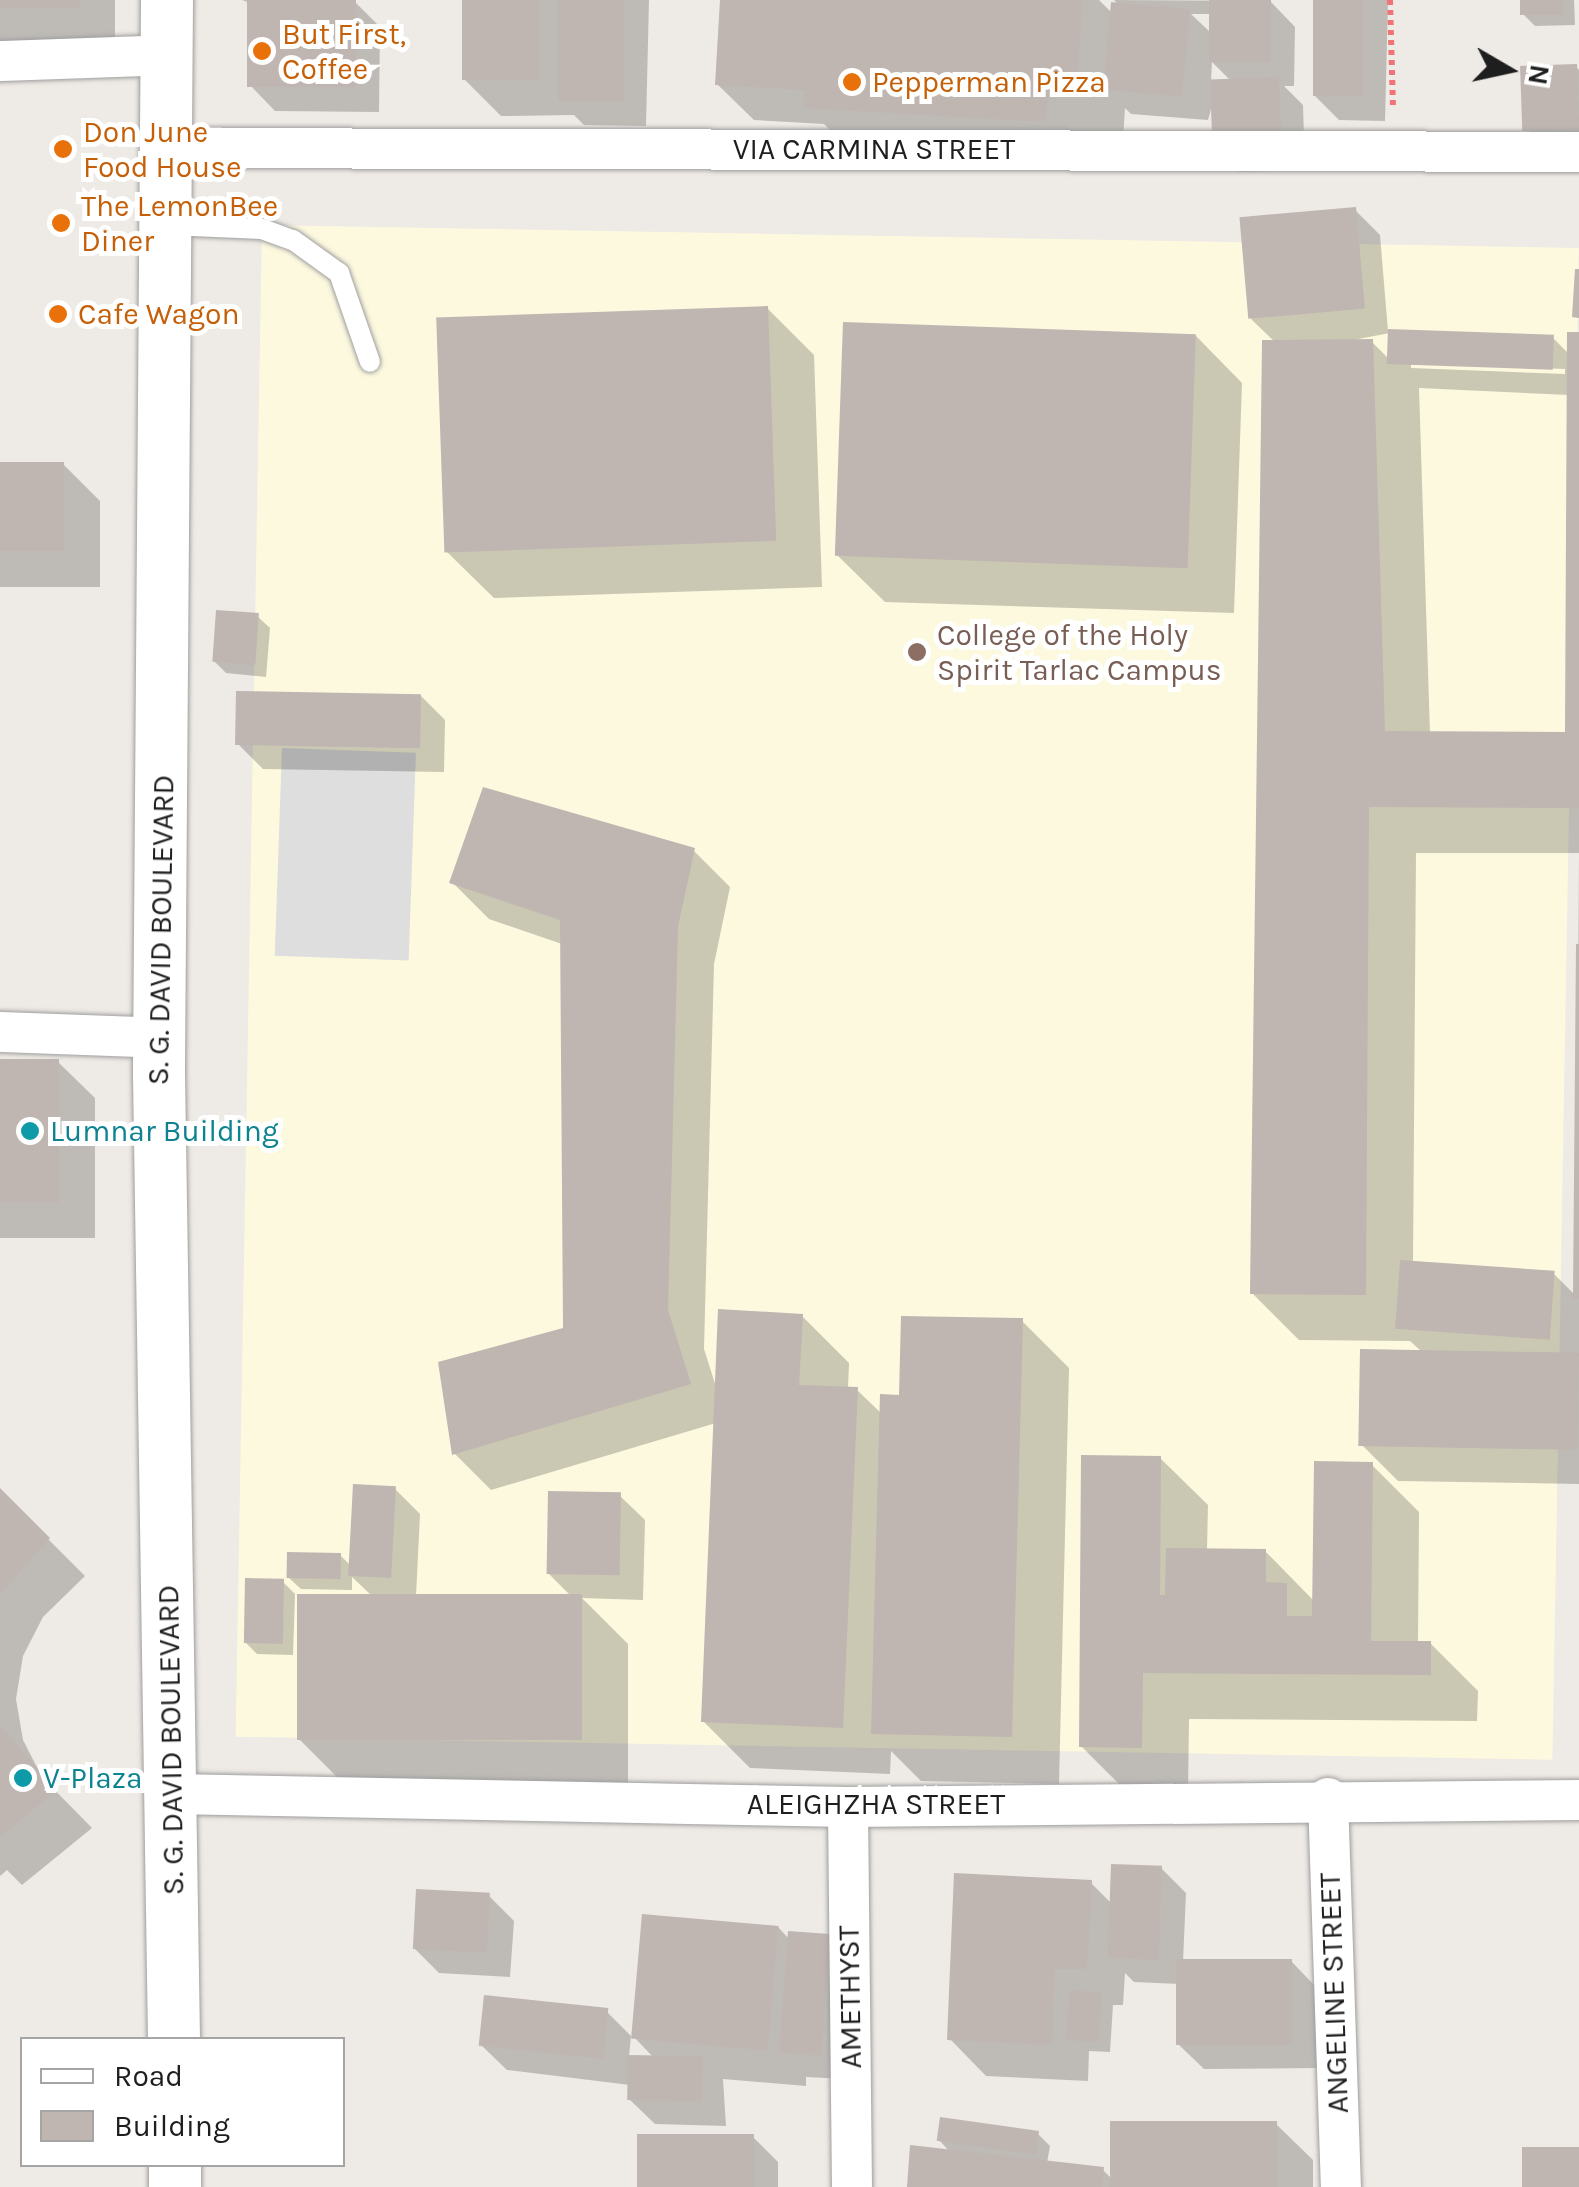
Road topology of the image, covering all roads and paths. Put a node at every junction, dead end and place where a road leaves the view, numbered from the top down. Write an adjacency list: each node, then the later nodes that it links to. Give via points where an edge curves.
1 (167, 0): 3 (street, S. G. DAVID BOULEVARD)
2 (1390, 0): 6 (path)
3 (168, 54): 4 (street); 5 (street, S. G. DAVID BOULEVARD)
4 (0, 61)
5 (170, 148): 6 (street, VIA CARMINA STREET); 8 (street, S. G. DAVID BOULEVARD)
6 (1394, 151): 7 (street, VIA CARMINA STREET)
7 (1579, 152)
8 (169, 225): 9 (lane, via 262,229 293,240 340,273); 11 (street, S. G. DAVID BOULEVARD)
9 (370, 362)
10 (0, 1032): 11 (street)
11 (160, 1038): 12 (street, S. G. DAVID BOULEVARD)
12 (174, 1794): 15 (street, ALEIGHZHA STREET); 16 (street, S. G. DAVID BOULEVARD)
13 (1328, 1798): 14 (street, ALEIGHZHA STREET); 15 (street, ALEIGHZHA STREET); 18 (street, ANGELINE STREET)
14 (1579, 1800)
15 (848, 1807): 17 (street, AMETHYST)
16 (174, 2037)
17 (852, 2187)
18 (1341, 2187)

